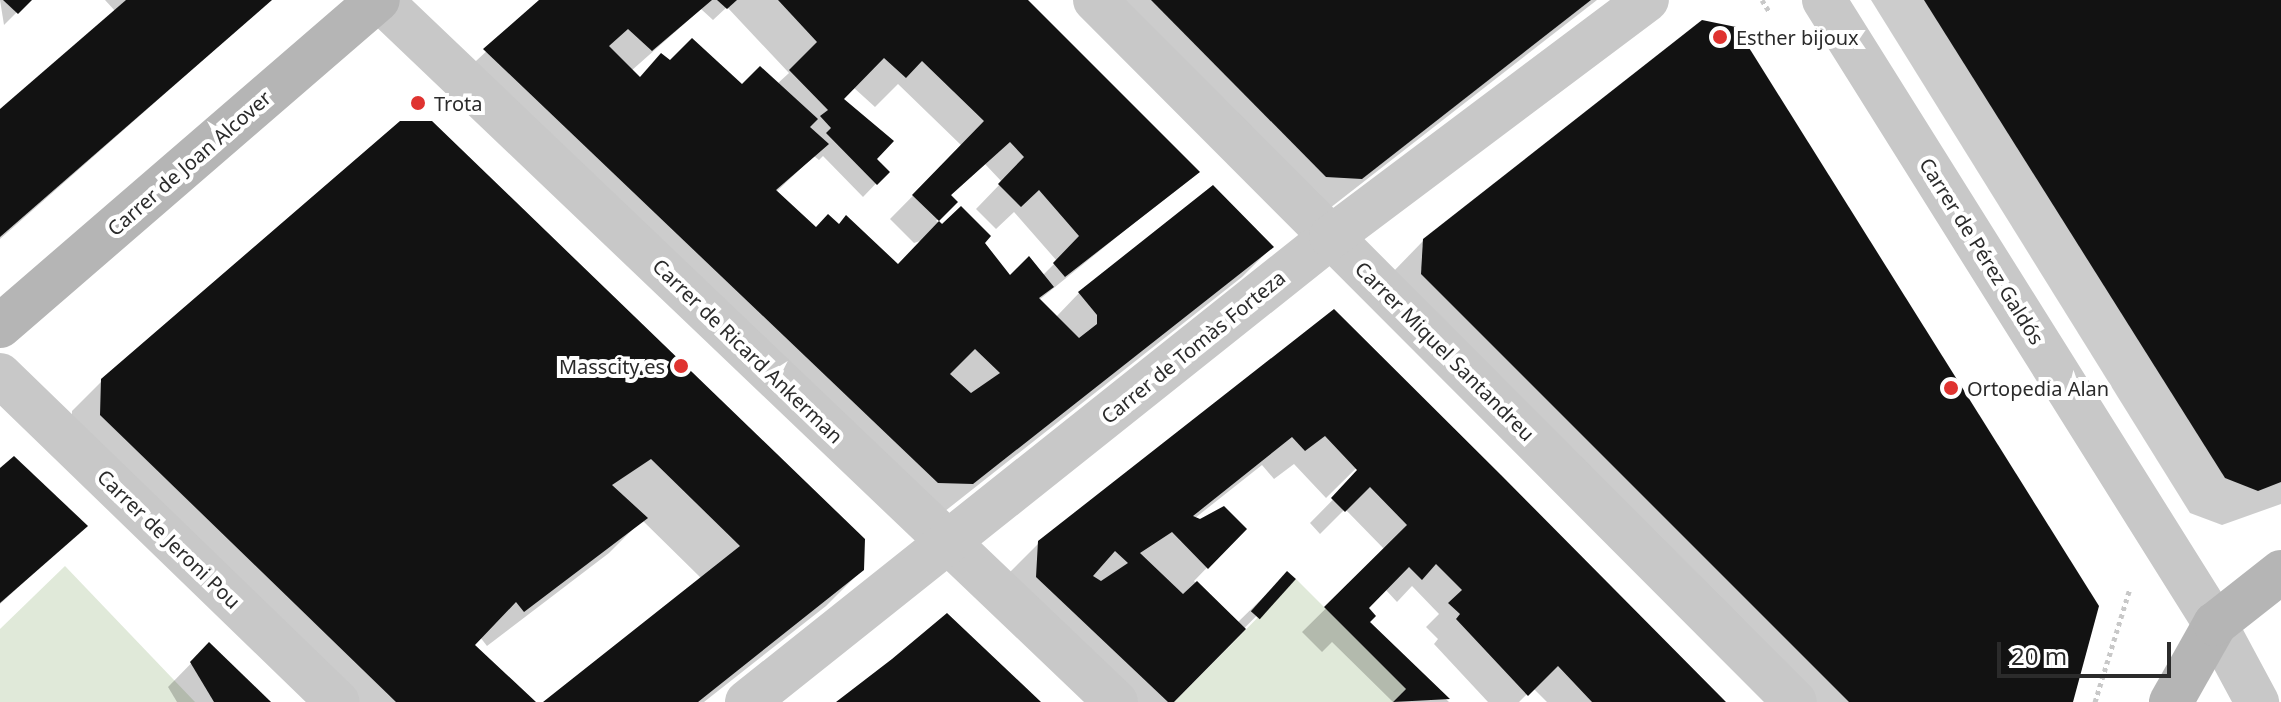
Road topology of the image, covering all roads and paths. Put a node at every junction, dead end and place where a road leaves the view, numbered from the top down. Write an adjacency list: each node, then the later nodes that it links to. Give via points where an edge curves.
1 (379, 0): 6 (street, Carrer de Joan Alcover); 8 (street, Carrer de Ricard Ankerman)
2 (1095, 0): 5 (street, Carrer Miquel Santandreu)
3 (1647, 0): 5 (street, Carrer de Tomàs Forteza)
4 (1824, 0): 11 (street, Carrer de Pérez Galdós)
5 (1331, 237): 8 (street, Carrer de Tomàs Forteza); 15 (street, Carrer Miquel Santandreu)
6 (0, 326)
7 (0, 375): 12 (street, Carrer de Jeroni Pou)
8 (949, 542): 13 (street, Carrer de Tomàs Forteza); 14 (street, Carrer de Ricard Ankerman)
9 (2281, 572): 11 (street)
10 (2123, 576): 16 (path, via 2130,588)
11 (2215, 624): 17 (street); 18 (street, Carrer de Pérez Galdós)
12 (338, 702)
13 (747, 702)
14 (1116, 702)
15 (1795, 702)
16 (2095, 702)
17 (2171, 702)
18 (2257, 702)

